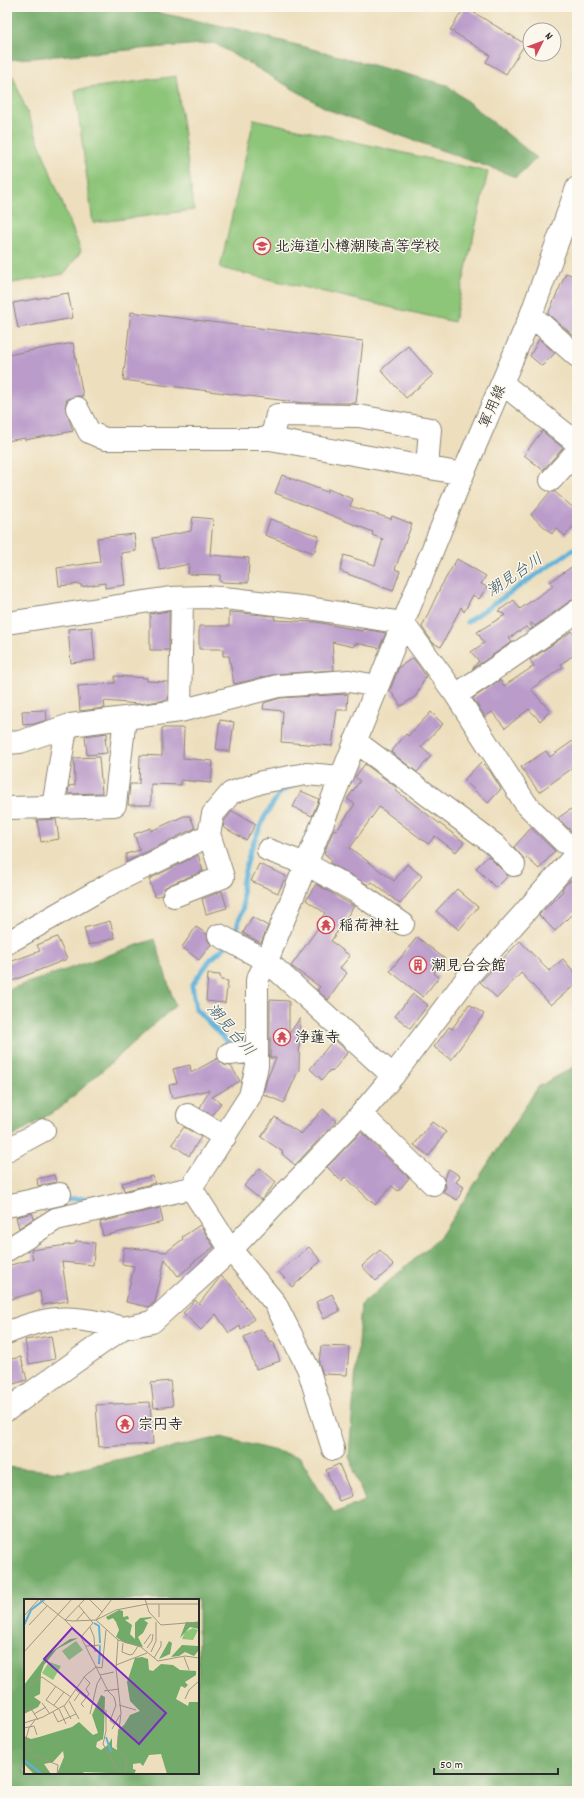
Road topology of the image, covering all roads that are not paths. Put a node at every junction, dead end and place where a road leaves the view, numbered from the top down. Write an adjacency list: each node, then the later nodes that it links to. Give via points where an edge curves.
1 (577, 188): 2 (street, 軍用線)
2 (531, 315): 3 (street); 4 (street, 軍用線)
3 (577, 356)
4 (502, 383): 7 (street); 10 (street, 軍用線)
5 (77, 408): 6 (street, via 89,432 105,439)
6 (270, 439): 9 (street); 9 (street, via 277,414 359,416 430,429)
7 (577, 443)
8 (577, 451): 11 (street)
9 (427, 467): 10 (street)
10 (463, 474): 15 (street, 軍用線)
11 (551, 480)
12 (182, 598): 14 (street); 15 (street, via 234,599); 18 (street)
13 (577, 611): 17 (street)
14 (7, 623)
15 (403, 623): 16 (street, 軍用線); 17 (street)
16 (377, 686): 18 (street, via 348,681 278,686); 21 (street, 軍用線)
17 (456, 694): 27 (street, via 526,804 564,842)
18 (180, 711): 19 (street)
19 (125, 718): 20 (street); 24 (street, via 115,805)
20 (70, 725): 22 (street, via 20,742); 24 (street, via 65,734)
21 (355, 741): 23 (street, 軍用線); 31 (street, via 495,846)
22 (7, 742)
23 (341, 777): 26 (street, via 306,774 262,782 231,793 212,814); 30 (street, 軍用線)
24 (53, 807): 25 (street)
25 (7, 808)
26 (208, 834): 32 (street, via 223,876); 35 (street, via 108,885)
27 (577, 846)
28 (268, 850): 30 (street)
29 (577, 853): 37 (street, via 471,973)
30 (306, 864): 33 (street, via 355,891); 36 (street, 軍用線)
31 (514, 865)
32 (174, 896)
33 (403, 924)
34 (226, 939): 36 (street)
35 (7, 943)
36 (267, 961): 37 (street); 41 (street, 軍用線, via 257,980 245,1062 250,1096)
37 (393, 1076): 38 (street)
38 (361, 1114): 43 (street); 48 (street)
39 (188, 1115): 41 (street)
40 (44, 1130): 42 (street)
41 (220, 1134): 44 (street, 軍用線)
42 (7, 1150)
43 (433, 1184)
44 (191, 1188): 45 (street); 48 (street)
45 (48, 1204): 46 (street); 47 (street)
46 (7, 1206)
47 (7, 1250)
48 (231, 1250): 49 (street, via 152,1322); 52 (street, via 275,1303 308,1368)
49 (123, 1328): 50 (street, via 87,1319 59,1317 26,1325); 51 (street)
50 (7, 1333)
51 (7, 1410)
52 (333, 1449)

